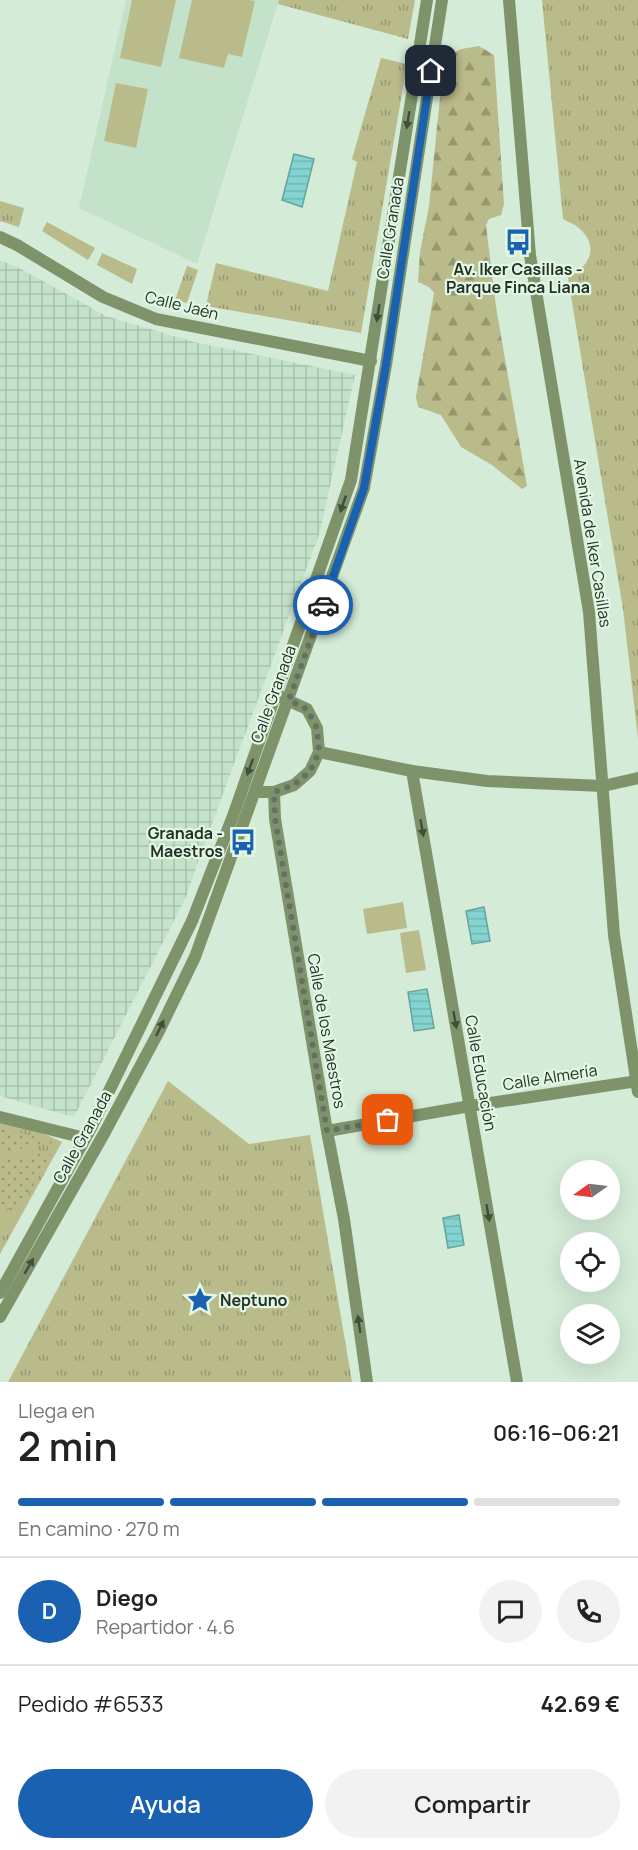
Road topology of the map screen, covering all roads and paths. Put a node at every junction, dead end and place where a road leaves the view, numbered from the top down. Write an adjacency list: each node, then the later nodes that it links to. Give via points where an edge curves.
1 (427, 0): 5 (street, Calle Granada, one-way to 5)
2 (442, 0): 7 (street, Calle Granada, via 364,488)
3 (509, 0): 11 (street, Avenida de Iker Casillas, via 530,255 589,612)
4 (0, 237): 5 (street, Calle Jaén, via 103,297 156,319)
5 (371, 362): 6 (street, Calle Granada, one-way to 6, via 351,480)
6 (276, 695): 7 (street); 18 (street, Calle Granada, one-way to 18, via 192,921)
7 (289, 700): 8 (street, via 307,709 317,728); 12 (street, Calle Granada)
8 (319, 752): 9 (street); 13 (street, via 310,771 294,785)
9 (412, 771): 11 (street, via 487,781); 15 (street, Calle Educación, one-way to 15)
10 (638, 778): 11 (street)
11 (603, 786): 14 (street, Avenida de Iker Casillas, via 614,935)
12 (255, 792): 13 (street); 20 (street, Calle Granada, one-way to 12, via 158,1034 195,957)
13 (274, 792): 17 (street, Calle de los Maestros)
14 (637, 1084): 15 (street, Calle Almería)
15 (470, 1106): 17 (street, Calle Almería); 22 (street, Calle Educación, one-way to 22)
16 (0, 1117): 18 (street)
17 (327, 1131): 21 (street, Calle de los Maestros, one-way to 17)
18 (85, 1138): 19 (street, Calle Granada)
19 (0, 1293)
20 (0, 1317)
21 (367, 1382)
22 (517, 1382)

